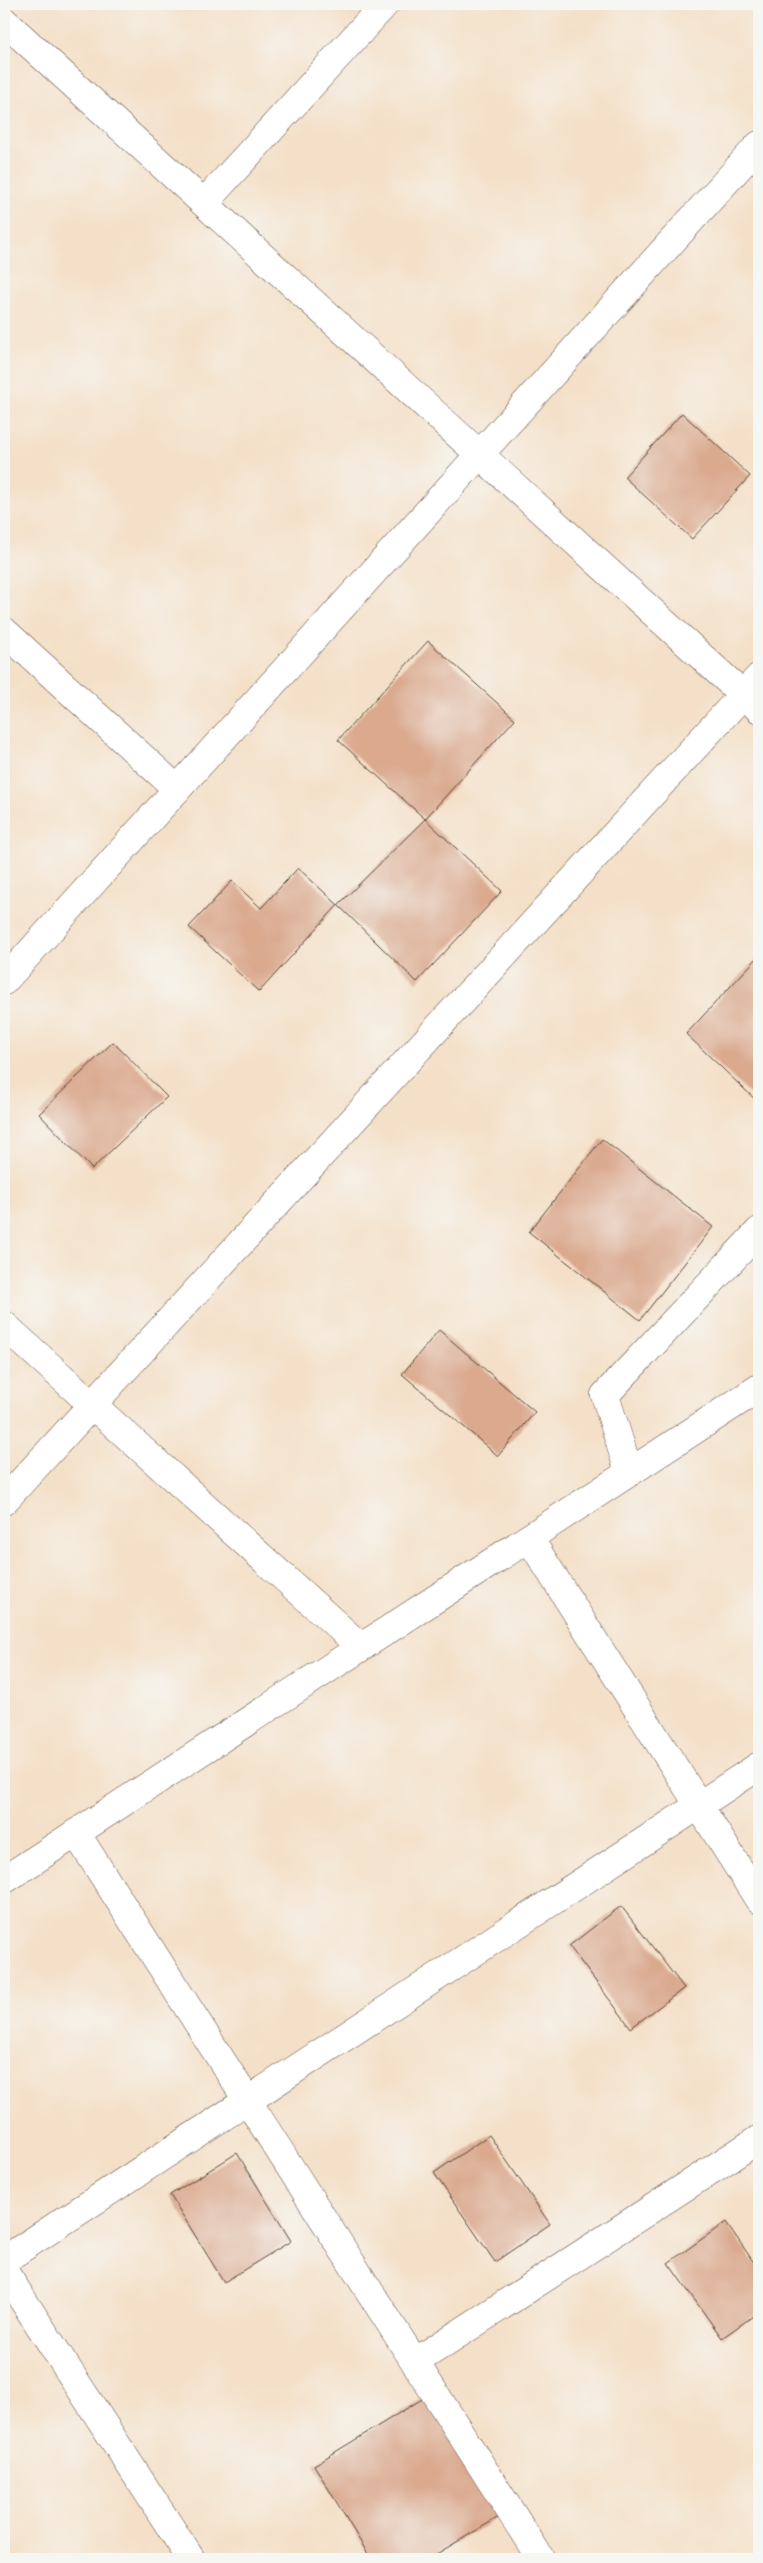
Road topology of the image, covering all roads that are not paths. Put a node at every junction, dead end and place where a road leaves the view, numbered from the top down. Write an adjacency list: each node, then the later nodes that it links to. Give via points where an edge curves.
1 (385, 4): 4 (street)
2 (4, 21): 4 (street)
3 (759, 145): 5 (street)
4 (204, 203): 5 (street)
5 (480, 454): 7 (street); 8 (street)
6 (4, 631): 8 (street)
7 (754, 694): 13 (street)
8 (178, 789): 9 (street)
9 (4, 981)
10 (759, 1231): 14 (street, via 605,1395)
11 (4, 1325): 13 (street)
12 (759, 1388): 14 (street)
13 (92, 1405): 15 (street); 17 (street)
14 (630, 1472): 16 (street)
15 (4, 1500)
16 (529, 1538): 17 (street); 19 (street)
17 (361, 1647): 20 (street)
18 (759, 1766): 19 (street)
19 (699, 1805): 22 (street); 23 (street)
20 (76, 1833): 21 (street); 23 (street)
21 (4, 1880)
22 (759, 1900)
23 (248, 2100): 25 (street); 27 (street)
24 (759, 2139): 27 (street)
25 (4, 2260)
26 (4, 2271): 28 (street)
27 (415, 2362): 29 (street)
28 (191, 2559)
29 (541, 2559)

